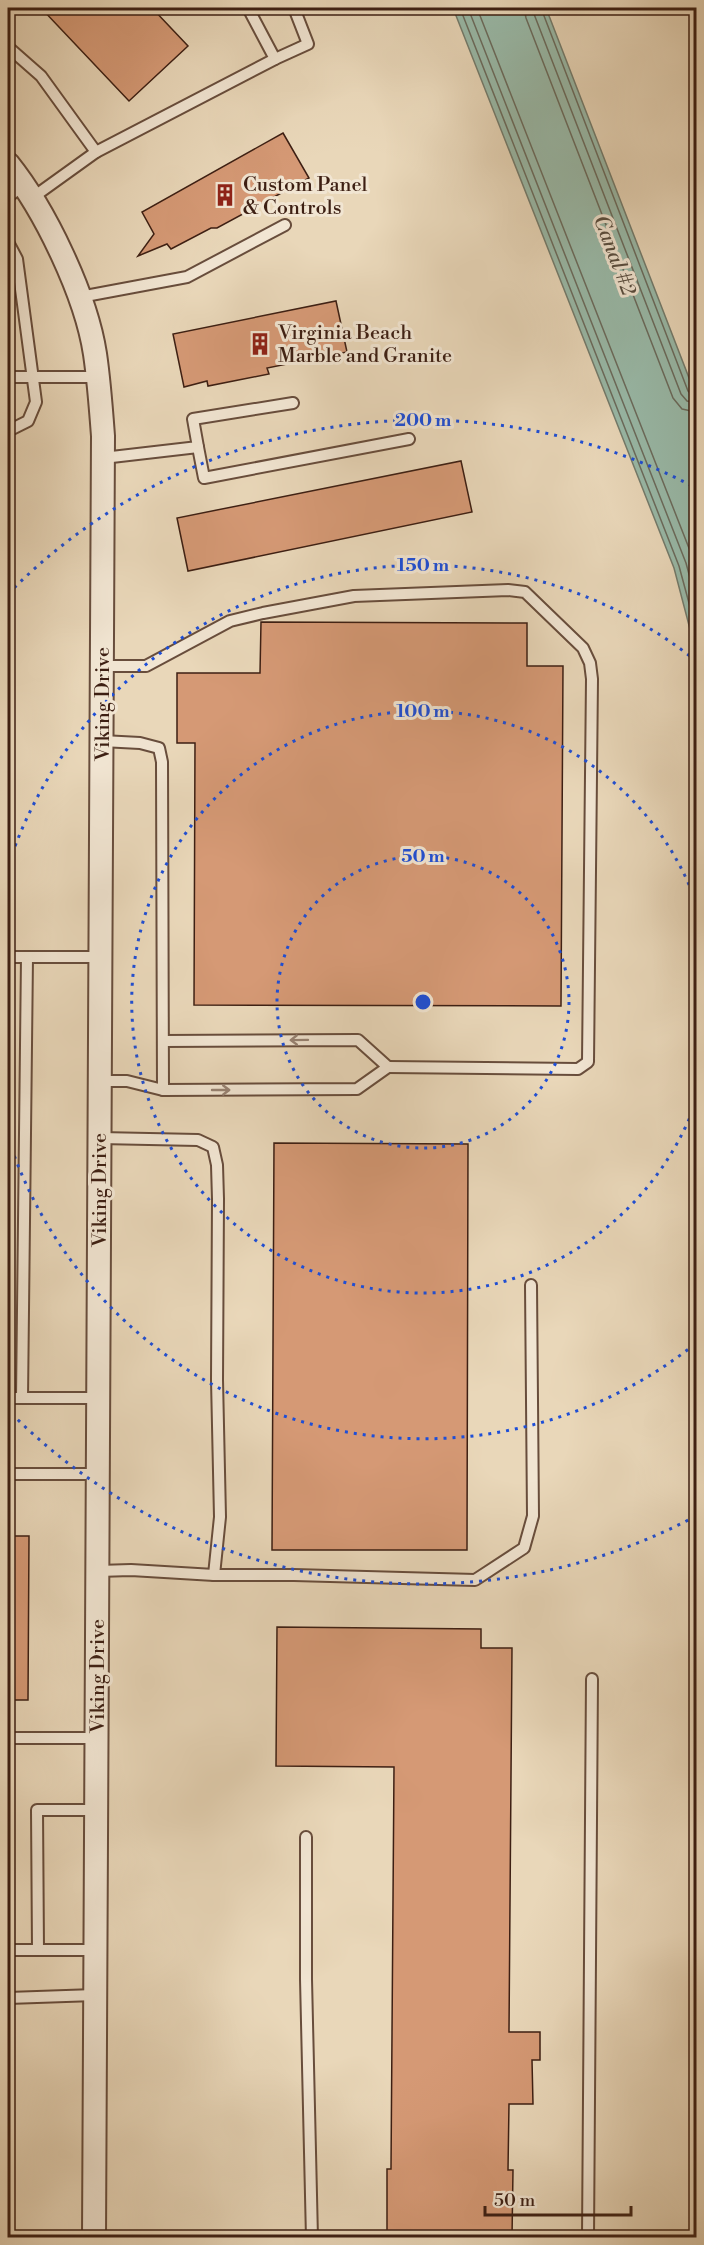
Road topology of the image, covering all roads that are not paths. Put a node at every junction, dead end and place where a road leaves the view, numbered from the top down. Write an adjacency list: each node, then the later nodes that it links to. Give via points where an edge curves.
1 (249, 8): 4 (lane)
2 (294, 8): 4 (lane, via 308,44)
3 (8, 47): 5 (lane, via 41,76)
4 (275, 59): 5 (lane)
5 (96, 152): 7 (lane)
6 (8, 165): 7 (street, Viking Drive)
7 (21, 193): 10 (street, Viking Drive)
8 (285, 225): 10 (lane, via 187,277)
9 (8, 242): 12 (lane, via 17,259)
10 (80, 297): 13 (street, Viking Drive)
11 (8, 376): 12 (lane)
12 (33, 377): 13 (lane); 15 (lane, via 36,402 28,421)
13 (98, 377): 18 (street, Viking Drive)
14 (293, 403): 17 (lane, via 193,419)
15 (8, 431)
16 (409, 439): 17 (lane, via 204,478)
17 (198, 447): 18 (lane)
18 (103, 458): 19 (street, Viking Drive)
19 (102, 666): 20 (street, Viking Drive); 25 (lane, via 146,666 230,621 354,596 392,593 525,592 583,648 592,680 588,1062 578,1070)
20 (102, 741): 23 (street, Viking Drive); 24 (lane, via 140,742 159,748 162,762)
21 (8, 957): 22 (lane)
22 (27, 957): 23 (lane); 31 (lane)
23 (101, 957): 26 (street, Viking Drive)
24 (163, 1041): 25 (lane, one-way to 24, via 358,1040); 27 (lane)
25 (388, 1067): 27 (lane, one-way to 25, via 357,1089)
26 (100, 1081): 27 (lane, via 127,1081); 28 (street, Viking Drive)
27 (163, 1090)
28 (100, 1138): 32 (street, Viking Drive); 36 (lane, via 198,1140 213,1147 218,1199 220,1517)
29 (531, 1285): 36 (lane, via 533,1516 524,1548 475,1580)
30 (8, 1398): 31 (lane)
31 (21, 1398): 32 (lane)
32 (98, 1398): 34 (street, Viking Drive)
33 (8, 1473): 34 (lane)
34 (98, 1474): 35 (street, Viking Drive)
35 (98, 1571): 36 (lane); 39 (street, Viking Drive)
36 (214, 1575)
37 (592, 1679): 49 (lane)
38 (8, 1738): 39 (lane)
39 (97, 1738): 40 (street, Viking Drive)
40 (96, 1810): 43 (lane, via 37,1810); 44 (street, Viking Drive)
41 (306, 1837): 48 (lane)
42 (8, 1950): 43 (lane)
43 (38, 1950): 44 (lane)
44 (96, 1950): 45 (street, Viking Drive)
45 (95, 1995): 46 (lane); 47 (street, Viking Drive)
46 (8, 1998)
47 (94, 2238)
48 (312, 2238)
49 (588, 2238)

